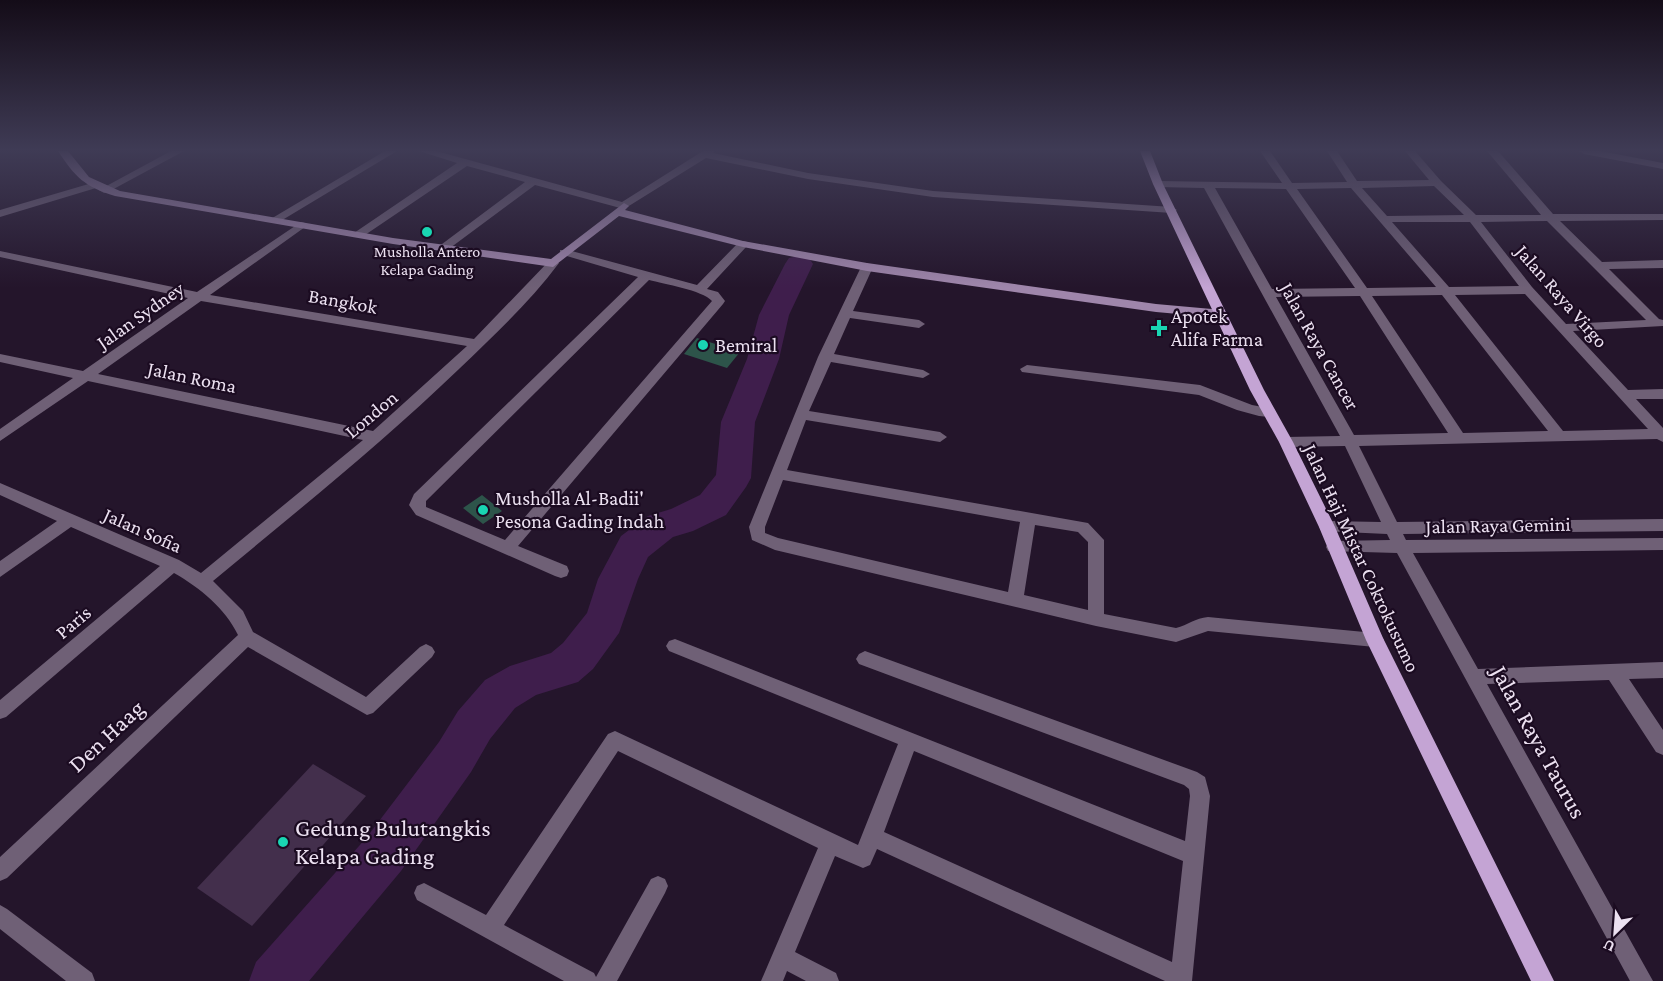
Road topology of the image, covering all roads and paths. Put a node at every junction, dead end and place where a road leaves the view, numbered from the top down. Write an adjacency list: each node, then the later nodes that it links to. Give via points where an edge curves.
1 (57, 197): 17 (street)
2 (130, 197): 22 (street)
3 (314, 197): 22 (street)
4 (415, 197): 24 (street)
5 (512, 197): 26 (street)
6 (584, 197): 15 (street)
7 (640, 197): 15 (street)
8 (975, 197): 16 (street)
9 (1165, 197): 16 (main road, Jalan Haji Mistar Cokrokusumo)
10 (1215, 197): 38 (street, Jalan Raya Cancer)
11 (1296, 197): 35 (street)
12 (1364, 197): 21 (street)
13 (1451, 197): 18 (street, Jalan Raya Virgo)
14 (1532, 197): 20 (street)
15 (621, 209): 25 (street); 27 (street)
16 (1172, 210): 41 (main road, Jalan Haji Mistar Cokrokusumo)
17 (0, 214)
18 (1472, 217): 20 (street); 21 (street); 37 (street, Jalan Raya Virgo)
19 (1663, 217): 20 (street)
20 (1550, 218): 31 (street)
21 (1382, 219): 36 (street)
22 (275, 220): 23 (street)
23 (301, 225): 24 (street); 39 (street, Jalan Sydney)
24 (358, 235): 26 (street)
25 (738, 243): 32 (street); 34 (street)
26 (442, 249): 29 (street)
27 (564, 252): 29 (street); 33 (street)
28 (0, 254): 39 (street, Bangkok)
29 (553, 263): 45 (street, London)
30 (1663, 264): 31 (street)
31 (1599, 266): 42 (street)
32 (867, 267): 40 (street); 41 (street)
33 (647, 275): 34 (street); 71 (street, via 418,498 421,511)
34 (694, 289): 71 (street, via 714,295 719,298 718,303)
35 (1362, 290): 36 (street); 38 (street); 56 (street)
36 (1446, 290): 37 (street); 57 (street)
37 (1528, 290): 44 (street, Jalan Raya Virgo)
38 (1269, 293): 61 (street, Jalan Raya Cancer)
39 (201, 297): 45 (street, Bangkok); 50 (street, Jalan Sydney)
40 (847, 314): 43 (street); 47 (street)
41 (1223, 314): 53 (main road, Jalan Haji Mistar Cokrokusumo)
42 (1659, 323): 44 (street)
43 (919, 324)
44 (1561, 328): 52 (street, Jalan Raya Virgo)
45 (479, 344): 59 (street, London)
46 (0, 357): 50 (street, Jalan Roma)
47 (825, 357): 49 (street); 54 (street)
48 (1027, 369): 53 (street, via 1200,390 1246,411)
49 (923, 374)
50 (86, 376): 55 (street, Jalan Sydney); 59 (street, Jalan Roma)
51 (1663, 394): 52 (street)
52 (1625, 395): 58 (street, Jalan Raya Virgo)
53 (1269, 412): 62 (main road, Jalan Haji Mistar Cokrokusumo)
54 (801, 414): 60 (street); 63 (street)
55 (0, 436)
56 (1458, 436): 57 (street); 61 (street)
57 (1560, 436): 58 (street)
58 (1661, 436)
59 (375, 437): 77 (street, London)
60 (940, 437)
61 (1349, 440): 62 (street); 69 (street, Jalan Raya Cancer)
62 (1286, 442): 68 (main road, Jalan Haji Mistar Cokrokusumo)
63 (778, 474): 65 (street); 78 (street, via 757,527 758,536 775,544)
64 (0, 489): 66 (street, Jalan Sofia)
65 (1028, 519): 78 (street); 79 (street, via 1083,527 1096,540)
66 (69, 520): 74 (street, Jalan Sofia); 75 (street)
67 (1663, 525): 69 (street, Jalan Raya Gemini)
68 (1327, 527): 69 (street, Jalan Raya Gemini); 72 (main road, Jalan Haji Mistar Cokrokusumo)
69 (1392, 528): 73 (street, Jalan Raya Taurus)
70 (1663, 544): 73 (street, Jalan Raya Gemini)
71 (508, 547): 76 (street)
72 (1334, 547): 73 (street, Jalan Raya Gemini); 81 (main road, Jalan Haji Mistar Cokrokusumo)
73 (1402, 548): 87 (street, Jalan Raya Taurus)
74 (173, 565): 77 (street, Jalan Sofia); 88 (street, Paris)
75 (0, 570)
76 (561, 571)
77 (202, 581): 80 (street, Jalan Sofia, via 237,616)
78 (1015, 599): 79 (street)
79 (1096, 619): 81 (street, via 1176,635 1208,624)
80 (247, 637): 83 (street, via 367,707); 94 (street, Den Haag)
81 (1375, 640): 106 (main road, Jalan Haji Mistar Cokrokusumo)
82 (675, 646): 89 (street)
83 (426, 652)
84 (865, 659): 93 (street, via 1190,778 1198,784 1200,796)
85 (1663, 670): 86 (street)
86 (1614, 672): 87 (street); 90 (street)
87 (1474, 677): 107 (street, Jalan Raya Taurus)
88 (0, 711)
89 (909, 739): 91 (street); 93 (street)
90 (1663, 746)
91 (872, 837): 92 (street, via 863,858); 100 (street)
92 (830, 843): 98 (street, via 615,740); 99 (street)
93 (1194, 855): 100 (street)
94 (0, 871)
95 (658, 886): 103 (street)
96 (424, 893): 98 (street)
97 (0, 916): 101 (street)
98 (490, 927): 102 (street)
99 (781, 956): 104 (street); 105 (street)
100 (1181, 979)
101 (84, 981)
102 (586, 981)
103 (605, 981)
104 (772, 981)
105 (828, 981)
106 (1543, 981)
107 (1642, 981)

